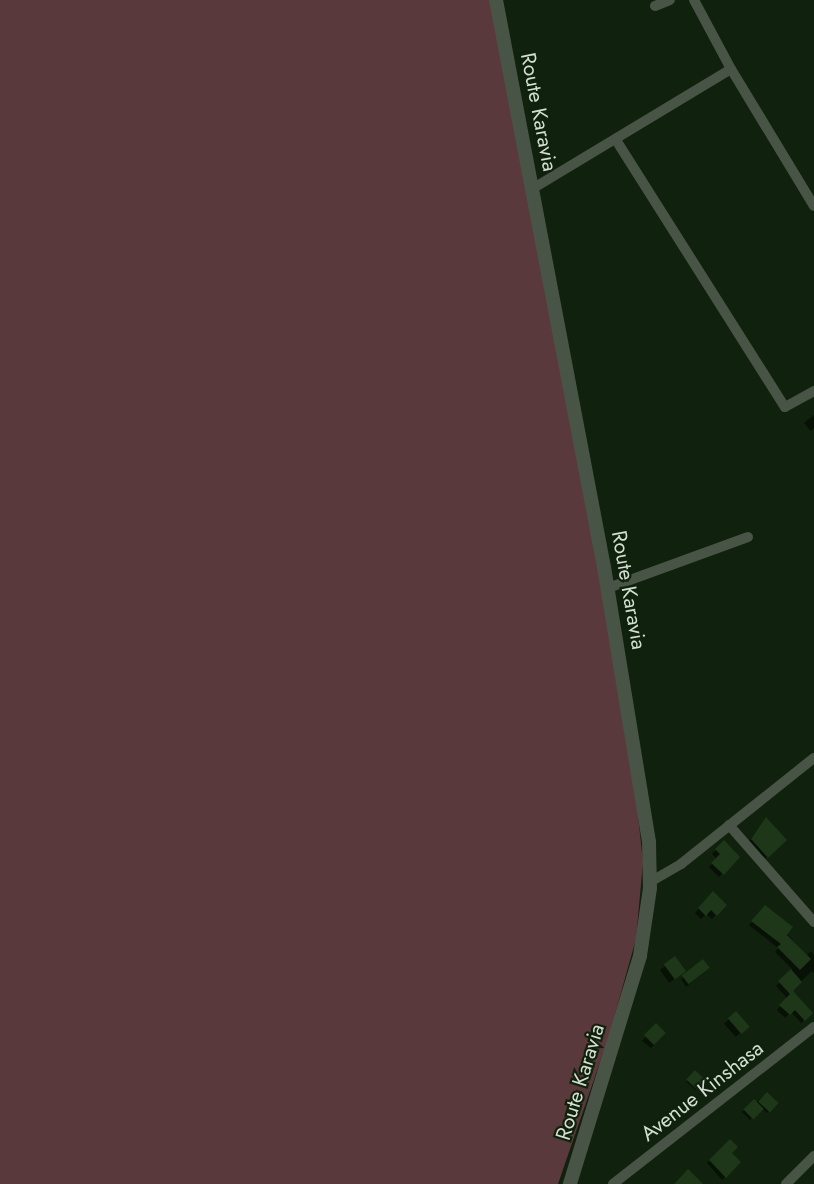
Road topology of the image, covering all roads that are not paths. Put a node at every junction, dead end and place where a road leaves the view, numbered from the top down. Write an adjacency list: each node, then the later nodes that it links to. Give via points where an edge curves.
1 (496, 0): 7 (street, Route Karavia)
2 (670, 0): 4 (street)
3 (694, 0): 5 (street)
4 (655, 6)
5 (731, 69): 6 (street); 8 (street)
6 (615, 140): 7 (street); 9 (street, via 785,407)
7 (532, 189): 11 (street, Route Karavia)
8 (814, 206)
9 (814, 391)
10 (748, 537): 11 (street)
11 (608, 588): 14 (street, Route Karavia, via 641,786)
12 (812, 764): 13 (street)
13 (729, 825): 14 (street, via 681,864); 15 (street)
14 (650, 882): 18 (street, Route Karavia, via 640,956)
15 (814, 922)
16 (814, 1027): 19 (street, Avenue Kinshasa)
17 (814, 1156): 20 (street)
18 (570, 1184)
19 (613, 1184)
20 (786, 1184)

